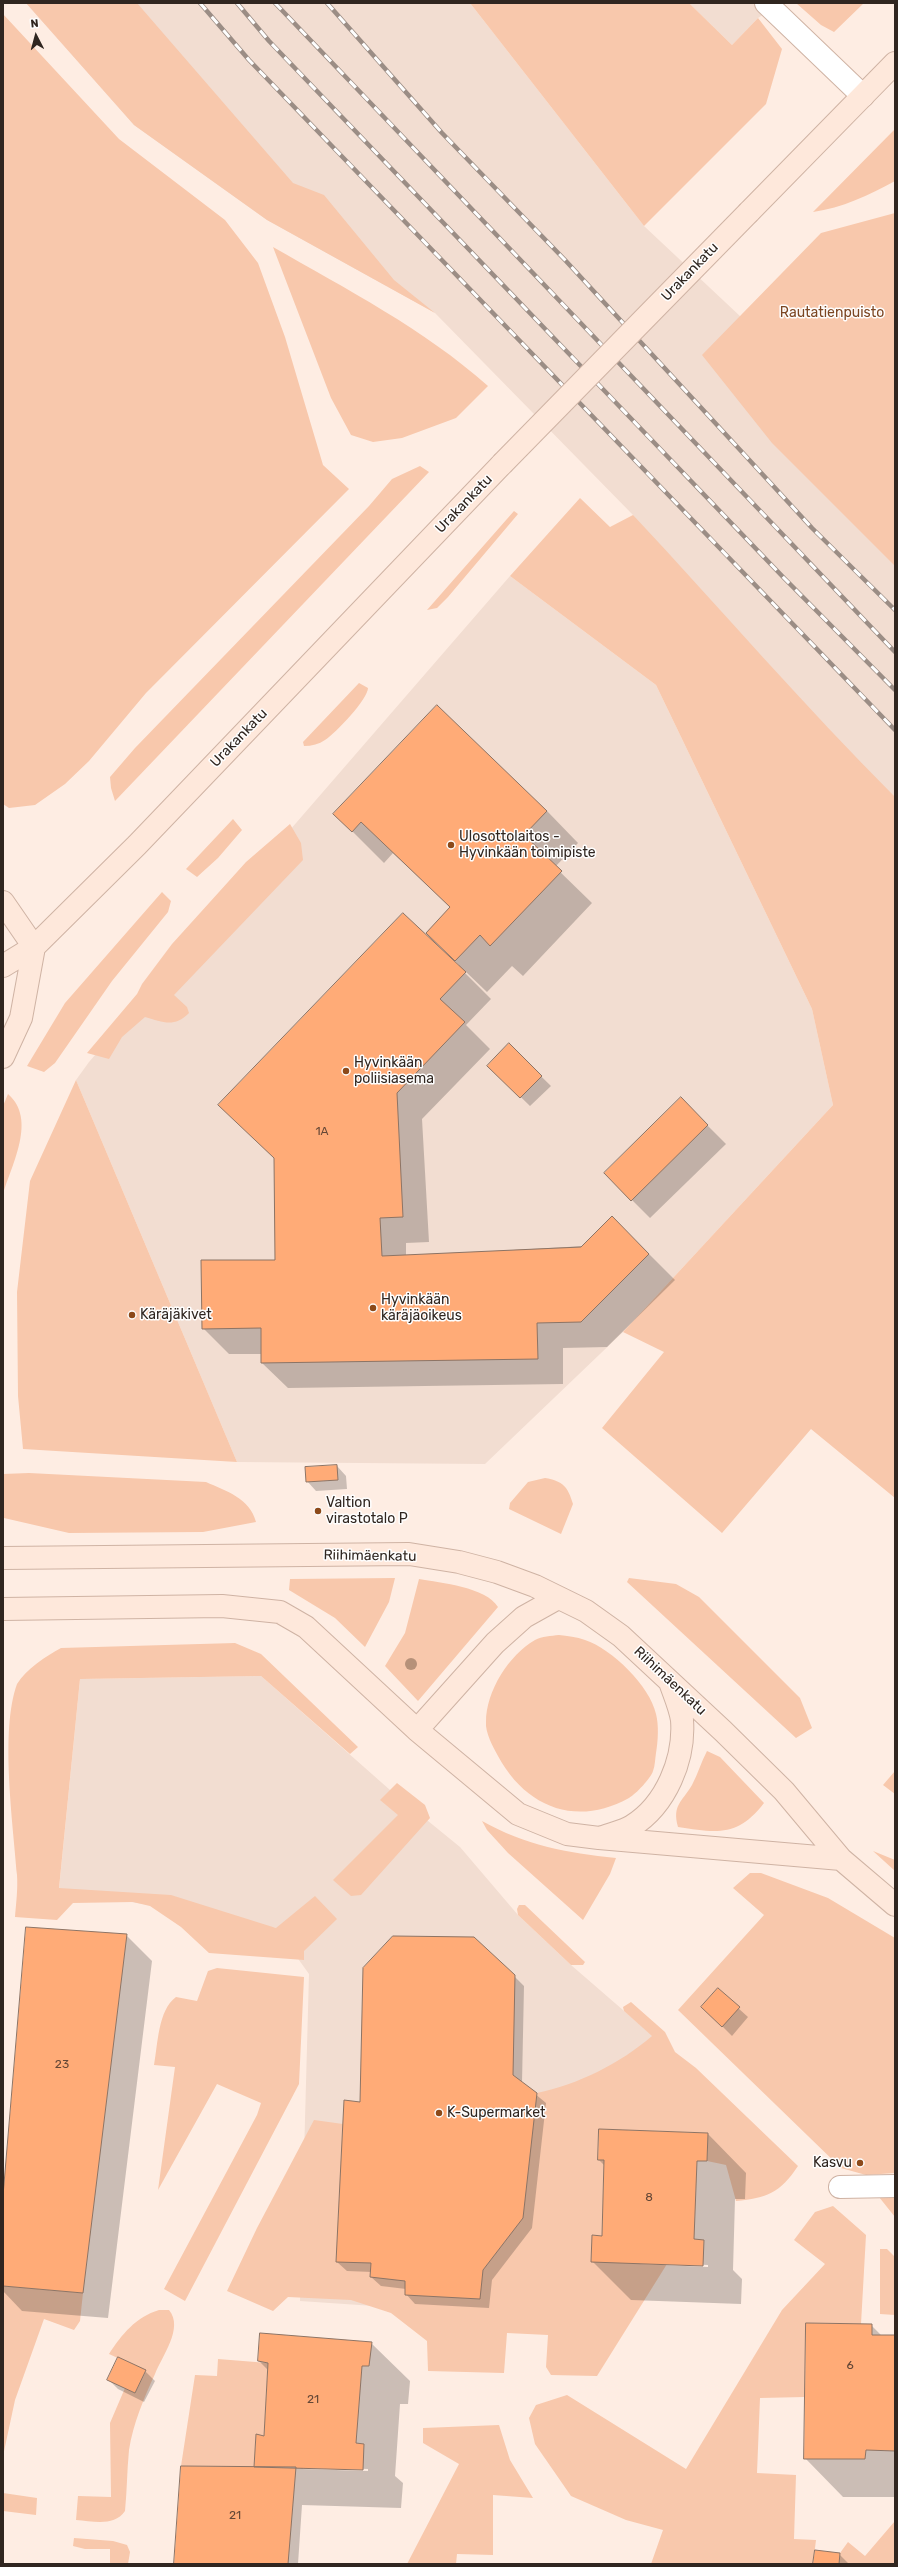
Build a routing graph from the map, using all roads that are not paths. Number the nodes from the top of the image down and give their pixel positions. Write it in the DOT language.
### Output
graph roads {
  1 [pos="766,3"];
  2 [pos="895,63"];
  3 [pos="863,96"];
  4 [pos="3,902"];
  5 [pos="34,947"];
  6 [pos="3,966"];
  7 [pos="3,1057"];
  8 [pos="3,1558"];
  9 [pos="558,1598"];
  10 [pos="3,1609"];
  11 [pos="670,1681"];
  12 [pos="417,1730"];
  13 [pos="599,1838"];
  14 [pos="841,1859"];
  15 [pos="895,1905"];
  16 [pos="895,2186"];
  17 [pos="840,2187"];
  1 -- 3 [label="lane"];
  2 -- 3 [label="street, Urakankatu"];
  3 -- 5 [label="street, Urakankatu, bridge"];
  4 -- 5 [label="street"];
  5 -- 6 [label="street, Urakankatu"];
  5 -- 7 [label="street"];
  8 -- 9 [label="street, Riihimäenkatu"];
  9 -- 11 [label="street, Riihimäenkatu"];
  9 -- 12 [label="street"];
  10 -- 12 [label="street"];
  11 -- 13 [label="street"];
  11 -- 14 [label="street, Riihimäenkatu"];
  12 -- 13 [label="street"];
  13 -- 14 [label="street"];
  14 -- 15 [label="street, Riihimäenkatu"];
  16 -- 17 [label="lane"];
}
